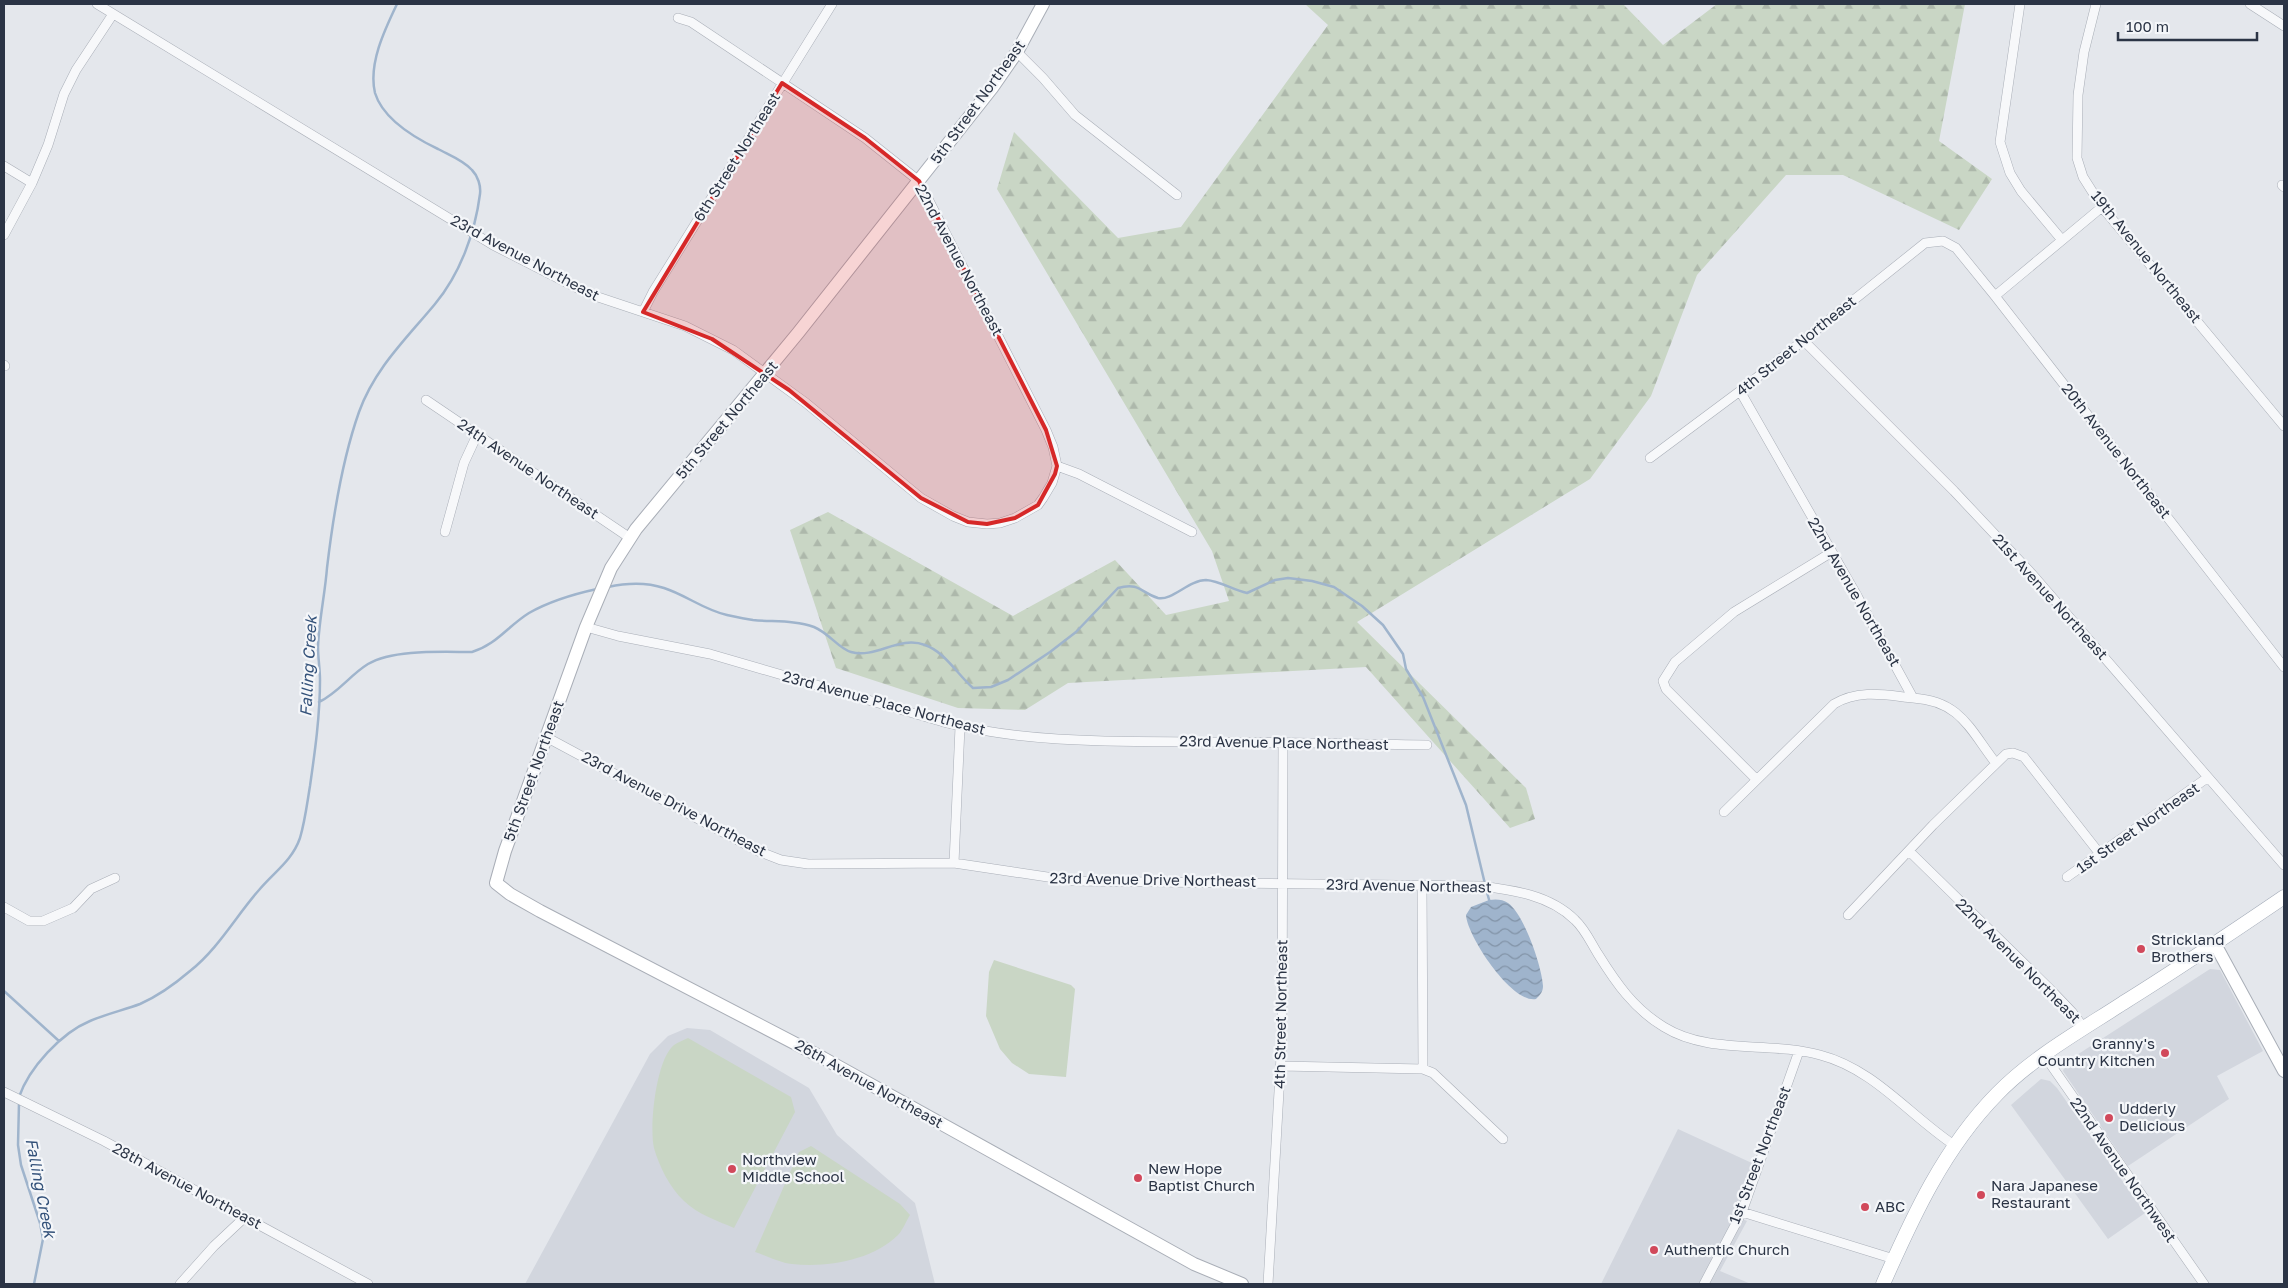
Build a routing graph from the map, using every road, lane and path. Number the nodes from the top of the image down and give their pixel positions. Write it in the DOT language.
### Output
graph roads {
  1 [pos="97,4"];
  2 [pos="832,4"];
  3 [pos="1043,4"];
  4 [pos="2020,4"];
  5 [pos="2096,4"];
  6 [pos="2250,4"];
  7 [pos="113,14"];
  8 [pos="678,18"];
  9 [pos="2284,26"];
  10 [pos="1017,52"];
  11 [pos="782,83"];
  12 [pos="4,166"];
  13 [pos="919,181"];
  14 [pos="32,183"];
  15 [pos="1177,195"];
  16 [pos="2102,207"];
  17 [pos="4,235"];
  18 [pos="2062,240"];
  19 [pos="1943,241"];
  20 [pos="1995,296"];
  21 [pos="643,312"];
  22 [pos="1803,340"];
  23 [pos="765,373"];
  24 [pos="1740,391"];
  25 [pos="426,400"];
  26 [pos="2284,426"];
  27 [pos="477,436"];
  28 [pos="1650,458"];
  29 [pos="1057,466"];
  30 [pos="445,532"];
  31 [pos="1192,532"];
  32 [pos="630,538"];
  33 [pos="1832,552"];
  34 [pos="586,627"];
  35 [pos="2284,667"];
  36 [pos="1913,698"];
  37 [pos="960,727"];
  38 [pos="546,737"];
  39 [pos="1283,743"];
  40 [pos="1427,745"];
  41 [pos="1996,762"];
  42 [pos="1756,778"];
  43 [pos="2208,778"];
  44 [pos="1724,812"];
  45 [pos="1909,851"];
  46 [pos="2100,854"];
  47 [pos="954,863"];
  48 [pos="2284,865"];
  49 [pos="2068,877"];
  50 [pos="115,878"];
  51 [pos="496,883"];
  52 [pos="1282,883"];
  53 [pos="1422,885"];
  54 [pos="2284,896"];
  55 [pos="4,907"];
  56 [pos="1848,915"];
  57 [pos="2215,944"];
  58 [pos="2084,1028"];
  59 [pos="1799,1051"];
  60 [pos="2044,1055"];
  61 [pos="1281,1066"];
  62 [pos="1423,1069"];
  63 [pos="2284,1071"];
  64 [pos="4,1092"];
  65 [pos="1503,1139"];
  66 [pos="1954,1145"];
  67 [pos="1742,1212"];
  68 [pos="245,1216"];
  69 [pos="1894,1259"];
  70 [pos="180,1284"];
  71 [pos="368,1284"];
  72 [pos="1242,1284"];
  73 [pos="1268,1284"];
  74 [pos="1704,1284"];
  75 [pos="1883,1284"];
  76 [pos="2204,1284"];
  1 -- 7 [label="street, 23rd Avenue Northeast"];
  2 -- 11 [label="street, 6th Street Northeast"];
  3 -- 10 [label="street, 5th Street Northeast"];
  4 -- 18 [label="street"];
  5 -- 16 [label="street, 19th Avenue Northeast"];
  6 -- 9 [label="street"];
  7 -- 14 [label="street"];
  7 -- 21 [label="street, 23rd Avenue Northeast"];
  8 -- 11 [label="street, 22nd Avenue Northeast"];
  10 -- 13 [label="street, 5th Street Northeast"];
  10 -- 15 [label="street"];
  11 -- 13 [label="street, 22nd Avenue Northeast"];
  11 -- 21 [label="street, 6th Street Northeast"];
  12 -- 14 [label="street"];
  13 -- 23 [label="street, 5th Street Northeast"];
  13 -- 29 [label="street, 22nd Avenue Northeast"];
  14 -- 17 [label="street"];
  16 -- 18 [label="street"];
  16 -- 26 [label="street, 19th Avenue Northeast"];
  18 -- 20 [label="street"];
  19 -- 20 [label="street, 20th Avenue Northeast"];
  19 -- 22 [label="street, 4th Street Northeast"];
  20 -- 35 [label="street, 20th Avenue Northeast"];
  21 -- 23 [label="street, 23rd Avenue Northeast"];
  22 -- 24 [label="street, 4th Street Northeast"];
  22 -- 43 [label="street, 21st Avenue Northeast"];
  23 -- 29 [label="street, 23rd Avenue Northeast"];
  23 -- 32 [label="street, 5th Street Northeast"];
  24 -- 28 [label="street, 4th Street Northeast"];
  24 -- 33 [label="street, 22nd Avenue Northeast"];
  25 -- 27 [label="street, 24th Avenue Northeast"];
  27 -- 30 [label="street"];
  27 -- 32 [label="street, 24th Avenue Northeast"];
  29 -- 31 [label="street"];
  32 -- 34 [label="street, 5th Street Northeast"];
  33 -- 36 [label="street, 22nd Avenue Northeast"];
  33 -- 42 [label="street"];
  34 -- 37 [label="street, 23rd Avenue Place Northeast"];
  34 -- 38 [label="street, 5th Street Northeast"];
  36 -- 41 [label="street"];
  36 -- 42 [label="street"];
  37 -- 39 [label="street, 23rd Avenue Place Northeast"];
  37 -- 47 [label="street"];
  38 -- 47 [label="street, 23rd Avenue Drive Northeast"];
  38 -- 51 [label="street, 5th Street Northeast"];
  39 -- 40 [label="street, 23rd Avenue Place Northeast"];
  39 -- 52 [label="street, 4th Street Northeast"];
  41 -- 45 [label="street"];
  41 -- 46 [label="street"];
  42 -- 44 [label="street"];
  43 -- 46 [label="street, 1st Street Northeast"];
  43 -- 48 [label="street, 21st Avenue Northeast"];
  45 -- 56 [label="street"];
  45 -- 58 [label="street, 22nd Avenue Northeast"];
  46 -- 49 [label="street, 1st Street Northeast"];
  47 -- 52 [label="street, 23rd Avenue Drive Northeast"];
  50 -- 55 [label="street"];
  51 -- 72 [label="street, 26th Avenue Northeast"];
  52 -- 53 [label="street, 23rd Avenue Northeast"];
  52 -- 61 [label="street, 4th Street Northeast"];
  53 -- 59 [label="street, 23rd Avenue Northeast"];
  53 -- 62 [label="street"];
  54 -- 57 [label="main road"];
  57 -- 58 [label="main road"];
  57 -- 63 [label="street"];
  58 -- 60 [label="main road"];
  59 -- 66 [label="street, 23rd Avenue Northeast"];
  59 -- 67 [label="street, 1st Street Northeast"];
  60 -- 66 [label="main road"];
  60 -- 76 [label="street, 22nd Avenue Northwest"];
  61 -- 62 [label="street"];
  61 -- 73 [label="street, 4th Street Northeast"];
  62 -- 65 [label="street"];
  64 -- 68 [label="street, 28th Avenue Northeast"];
  66 -- 69 [label="main road"];
  67 -- 69 [label="street"];
  67 -- 74 [label="street, 1st Street Northeast"];
  68 -- 70 [label="street"];
  68 -- 71 [label="street, 28th Avenue Northeast"];
  69 -- 75 [label="main road"];
}
